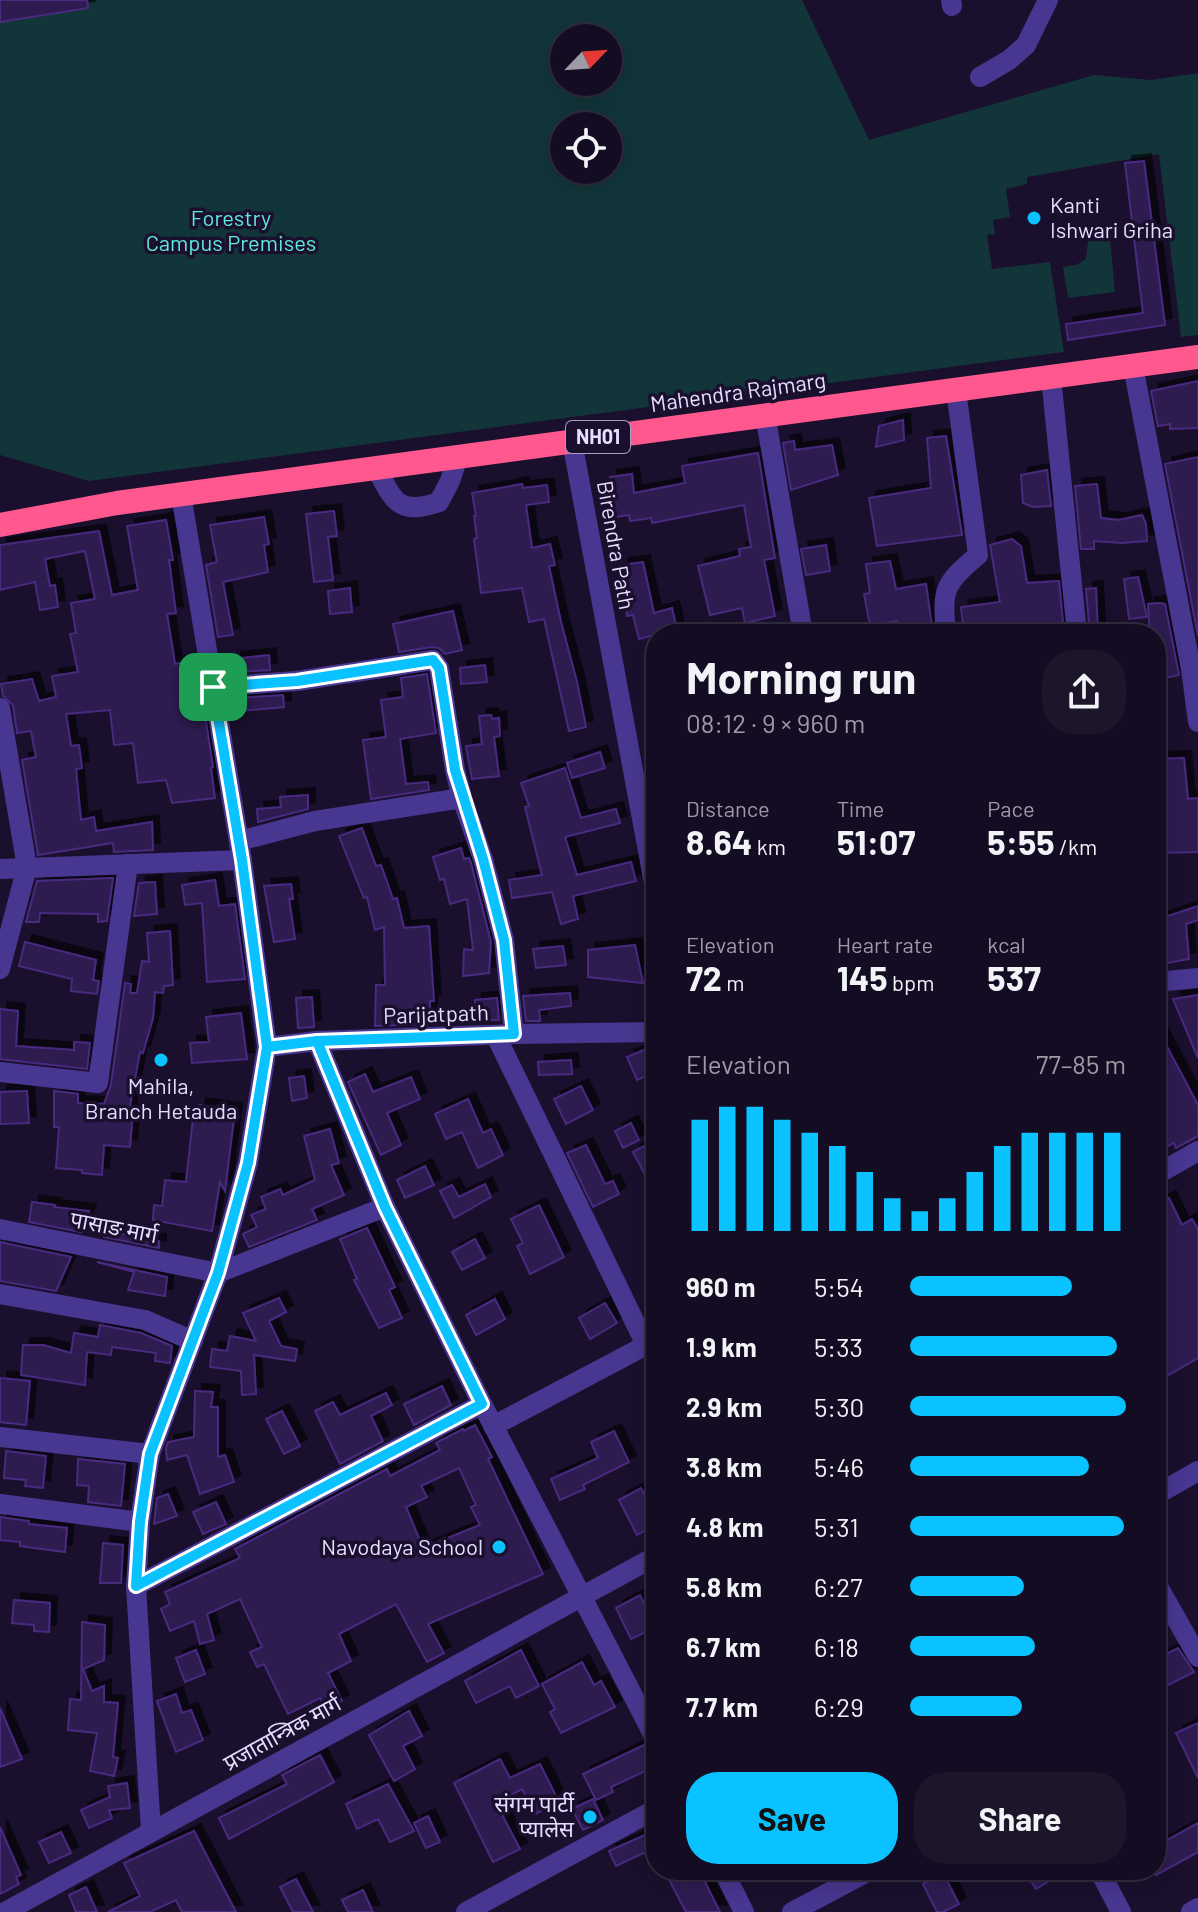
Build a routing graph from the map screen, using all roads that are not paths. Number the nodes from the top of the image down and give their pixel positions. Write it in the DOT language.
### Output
graph roads {
  1 [pos="1048,0"];
  2 [pos="980,77"];
  3 [pos="1198,357"];
  4 [pos="1133,366"];
  5 [pos="1051,377"];
  6 [pos="956,390"];
  7 [pos="765,414"];
  8 [pos="572,441"];
  9 [pos="458,457"];
  10 [pos="376,468"];
  11 [pos="181,494"];
  12 [pos="0,525"];
  13 [pos="801,624"];
  14 [pos="945,624"];
  15 [pos="1076,624"];
  16 [pos="213,687"];
  17 [pos="0,708"];
  18 [pos="1198,722"];
  19 [pos="462,798"];
  20 [pos="646,840"];
  21 [pos="241,850"];
  22 [pos="128,864"];
  23 [pos="27,867"];
  24 [pos="0,869"];
  25 [pos="0,969"];
  26 [pos="1198,978"];
  27 [pos="1166,981"];
  28 [pos="646,1032"];
  29 [pos="505,1035"];
  30 [pos="317,1041"];
  31 [pos="267,1047"];
  32 [pos="0,1072"];
  33 [pos="1198,1151"];
  34 [pos="1166,1169"];
  35 [pos="385,1207"];
  36 [pos="0,1229"];
  37 [pos="218,1273"];
  38 [pos="0,1294"];
  39 [pos="646,1332"];
  40 [pos="193,1341"];
  41 [pos="646,1346"];
  42 [pos="482,1404"];
  43 [pos="493,1426"];
  44 [pos="0,1437"];
  45 [pos="150,1454"];
  46 [pos="1198,1471"];
  47 [pos="1166,1489"];
  48 [pos="0,1504"];
  49 [pos="140,1522"];
  50 [pos="646,1562"];
  51 [pos="136,1586"];
  52 [pos="582,1597"];
  53 [pos="1166,1601"];
  54 [pos="1198,1657"];
  55 [pos="646,1721"];
  56 [pos="646,1814"];
  57 [pos="151,1832"];
  58 [pos="728,1880"];
  59 [pos="852,1880"];
  60 [pos="1104,1880"];
  61 [pos="1198,1908"];
  62 [pos="469,1911"];
  63 [pos="5,1912"];
  64 [pos="744,1912"];
  65 [pos="792,1912"];
  66 [pos="1121,1912"];
  67 [pos="1191,1912"];
  1 -- 2 [label="street"];
  3 -- 4 [label="highway, Mahendra Rajmarg / NH01"];
  4 -- 5 [label="highway, Mahendra Rajmarg / NH01"];
  4 -- 18 [label="street"];
  5 -- 6 [label="highway, Mahendra Rajmarg / NH01"];
  5 -- 15 [label="street"];
  6 -- 7 [label="highway, Mahendra Rajmarg / NH01"];
  6 -- 14 [label="street"];
  7 -- 8 [label="highway, Mahendra Rajmarg / NH01"];
  7 -- 13 [label="street"];
  8 -- 9 [label="highway, Mahendra Rajmarg / NH01"];
  8 -- 20 [label="street, Birendra Path"];
  9 -- 10 [label="highway, Mahendra Rajmarg / NH01"];
  9 -- 10 [label="street"];
  10 -- 11 [label="highway, Mahendra Rajmarg / NH01"];
  11 -- 12 [label="highway, Mahendra Rajmarg / NH01"];
  11 -- 16 [label="street"];
  16 -- 19 [label="street"];
  16 -- 21 [label="street"];
  17 -- 23 [label="street"];
  19 -- 21 [label="street"];
  19 -- 29 [label="street"];
  21 -- 22 [label="street"];
  21 -- 31 [label="street"];
  22 -- 23 [label="street"];
  22 -- 32 [label="street"];
  23 -- 24 [label="street"];
  23 -- 25 [label="street"];
  26 -- 27 [label="street"];
  28 -- 29 [label="street, Parijatpath"];
  29 -- 30 [label="street, Parijatpath"];
  29 -- 39 [label="street"];
  30 -- 31 [label="street, Parijatpath"];
  30 -- 35 [label="street"];
  31 -- 37 [label="street"];
  33 -- 34 [label="street"];
  35 -- 37 [label="street"];
  35 -- 42 [label="street"];
  36 -- 37 [label="street, पासाङ मार्ग"];
  37 -- 40 [label="street"];
  38 -- 40 [label="street"];
  40 -- 45 [label="street"];
  41 -- 43 [label="street"];
  42 -- 43 [label="street"];
  42 -- 51 [label="street"];
  43 -- 52 [label="street"];
  44 -- 45 [label="street"];
  45 -- 49 [label="street"];
  46 -- 47 [label="street"];
  48 -- 49 [label="street"];
  49 -- 51 [label="street"];
  50 -- 52 [label="street, प्रजातान्त्रिक मार्ग"];
  51 -- 57 [label="street"];
  52 -- 55 [label="street"];
  52 -- 57 [label="street, प्रजातान्त्रिक मार्ग"];
  53 -- 54 [label="street"];
  56 -- 62 [label="street"];
  57 -- 63 [label="street, प्रजातान्त्रिक मार्ग"];
  58 -- 64 [label="street"];
  59 -- 65 [label="street"];
  60 -- 66 [label="street"];
  61 -- 67 [label="street"];
}
